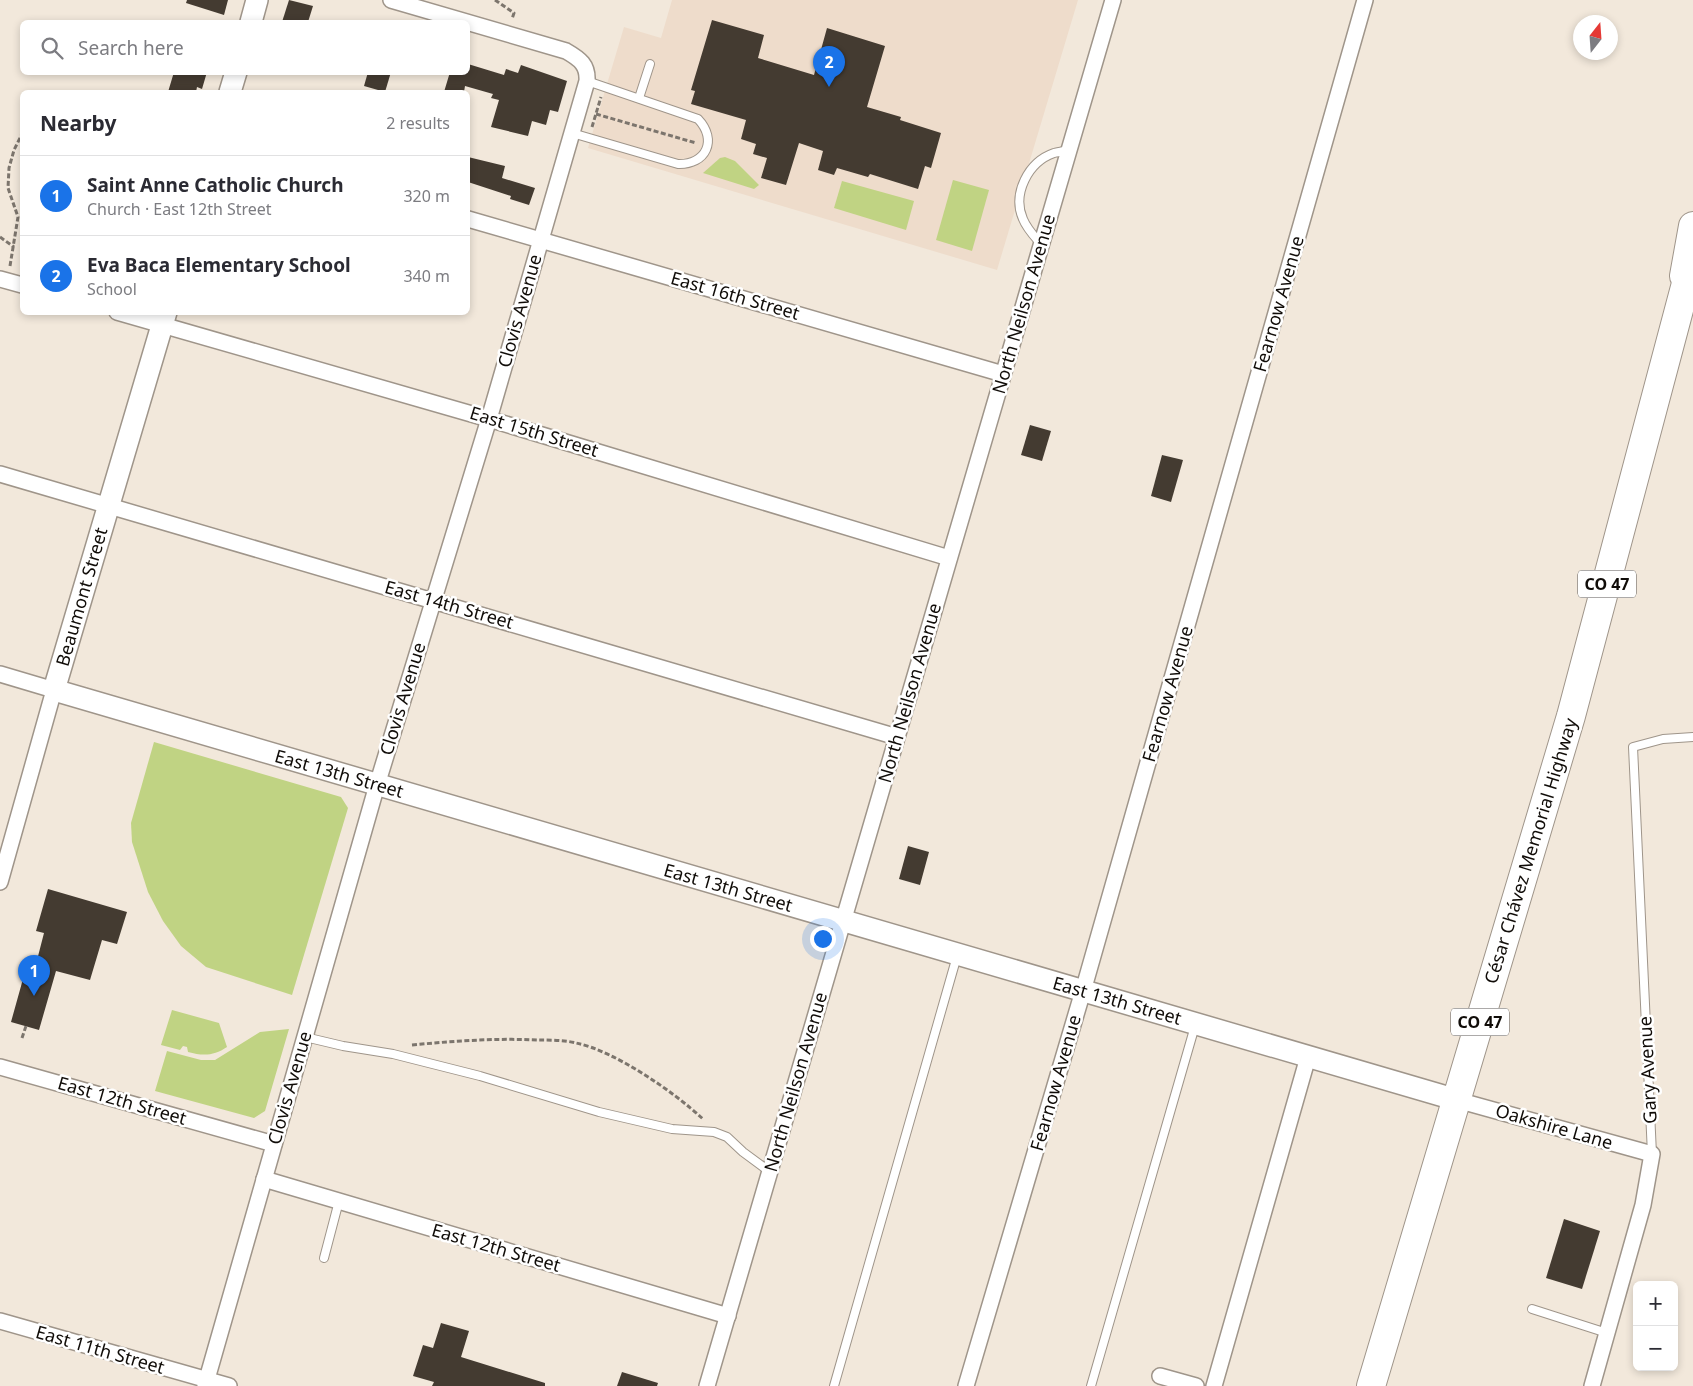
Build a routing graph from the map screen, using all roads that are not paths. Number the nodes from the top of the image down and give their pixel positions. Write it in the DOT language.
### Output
graph roads {
  1 [pos="257,0"];
  2 [pos="391,0"];
  3 [pos="1113,0"];
  4 [pos="1365,0"];
  5 [pos="251,20"];
  6 [pos="460,20"];
  7 [pos="470,23"];
  8 [pos="650,64"];
  9 [pos="235,75"];
  10 [pos="587,76"];
  11 [pos="231,90"];
  12 [pos="639,98"];
  13 [pos="572,133"];
  14 [pos="1069,150"];
  15 [pos="470,220"];
  16 [pos="1693,226"];
  17 [pos="540,240"];
  18 [pos="1041,245"];
  19 [pos="1693,257"];
  20 [pos="3,280"];
  21 [pos="20,284"];
  22 [pos="1678,312"];
  23 [pos="137,315"];
  24 [pos="164,319"];
  25 [pos="1003,374"];
  26 [pos="489,419"];
  27 [pos="0,474"];
  28 [pos="108,507"];
  29 [pos="949,558"];
  30 [pos="433,601"];
  31 [pos="0,674"];
  32 [pos="54,690"];
  33 [pos="897,737"];
  34 [pos="1693,737"];
  35 [pos="377,785"];
  36 [pos="0,882"];
  37 [pos="843,921"];
  38 [pos="958,954"];
  39 [pos="1083,991"];
  40 [pos="1196,1024"];
  41 [pos="305,1037"];
  42 [pos="1308,1057"];
  43 [pos="0,1067"];
  44 [pos="1457,1100"];
  45 [pos="274,1144"];
  46 [pos="1652,1154"];
  47 [pos="770,1172"];
  48 [pos="264,1179"];
  49 [pos="339,1202"];
  50 [pos="324,1258"];
  51 [pos="1532,1309"];
  52 [pos="728,1316"];
  53 [pos="0,1321"];
  54 [pos="1607,1333"];
  55 [pos="1160,1376"];
  56 [pos="206,1383"];
  57 [pos="229,1386"];
  58 [pos="707,1386"];
  59 [pos="834,1386"];
  60 [pos="966,1386"];
  61 [pos="1091,1386"];
  62 [pos="1196,1386"];
  63 [pos="1214,1386"];
  64 [pos="1371,1386"];
  65 [pos="1592,1386"];
  1 -- 5 [label="street"];
  2 -- 6 [label="street"];
  3 -- 14 [label="street, North Neilson Avenue"];
  4 -- 39 [label="street, Fearnow Avenue"];
  7 -- 10 [label="street"];
  8 -- 12 [label="lane"];
  9 -- 11 [label="street"];
  10 -- 12 [label="lane"];
  10 -- 13 [label="street, Clovis Avenue"];
  12 -- 13 [label="lane"];
  13 -- 17 [label="street, Clovis Avenue"];
  14 -- 18 [label="street, North Neilson Avenue"];
  14 -- 18 [label="lane"];
  15 -- 17 [label="street, East 16th Street"];
  16 -- 22 [label="highway, César Chávez Memorial Highway / CO 47"];
  17 -- 25 [label="street, East 16th Street"];
  17 -- 26 [label="street, Clovis Avenue"];
  18 -- 25 [label="street, North Neilson Avenue"];
  19 -- 22 [label="highway, César Chávez Memorial Highway / CO 47"];
  20 -- 21 [label="street"];
  22 -- 44 [label="highway, César Chávez Memorial Highway / CO 47"];
  23 -- 24 [label="street, East 15th Street"];
  24 -- 26 [label="street, East 15th Street"];
  24 -- 28 [label="street, Beaumont Street"];
  25 -- 29 [label="street, North Neilson Avenue"];
  26 -- 29 [label="street, East 15th Street"];
  26 -- 30 [label="street, Clovis Avenue"];
  27 -- 28 [label="street, East 14th Street"];
  28 -- 30 [label="street, East 14th Street"];
  28 -- 32 [label="street, Beaumont Street"];
  29 -- 33 [label="street, North Neilson Avenue"];
  30 -- 33 [label="street, East 14th Street"];
  30 -- 35 [label="street, Clovis Avenue"];
  31 -- 32 [label="street, East 13th Street"];
  32 -- 35 [label="street, East 13th Street"];
  32 -- 36 [label="street, Beaumont Street"];
  33 -- 37 [label="street, North Neilson Avenue"];
  34 -- 46 [label="lane, Gary Avenue"];
  35 -- 37 [label="street, East 13th Street"];
  35 -- 41 [label="street, Clovis Avenue"];
  37 -- 38 [label="street, East 13th Street"];
  37 -- 47 [label="street, North Neilson Avenue"];
  38 -- 39 [label="street, East 13th Street"];
  38 -- 59 [label="lane"];
  39 -- 40 [label="street, East 13th Street"];
  39 -- 60 [label="street, Fearnow Avenue"];
  40 -- 42 [label="street, East 13th Street"];
  40 -- 61 [label="lane"];
  41 -- 45 [label="street, Clovis Avenue"];
  41 -- 47 [label="lane"];
  42 -- 44 [label="street, East 13th Street"];
  42 -- 63 [label="street"];
  43 -- 45 [label="street, East 12th Street"];
  44 -- 46 [label="street, Oakshire Lane"];
  44 -- 64 [label="highway, César Chávez Memorial Highway / CO 47"];
  45 -- 48 [label="street, Clovis Avenue"];
  46 -- 54 [label="street, Gary Avenue"];
  47 -- 52 [label="street, North Neilson Avenue"];
  48 -- 49 [label="street, East 12th Street"];
  48 -- 56 [label="street, Clovis Avenue"];
  49 -- 50 [label="lane"];
  49 -- 52 [label="street, East 12th Street"];
  51 -- 54 [label="lane"];
  52 -- 58 [label="street, North Neilson Avenue"];
  53 -- 56 [label="street, East 11th Street"];
  54 -- 65 [label="street, Gary Avenue"];
  55 -- 62 [label="street"];
  56 -- 57 [label="street, East 11th Street"];
}
